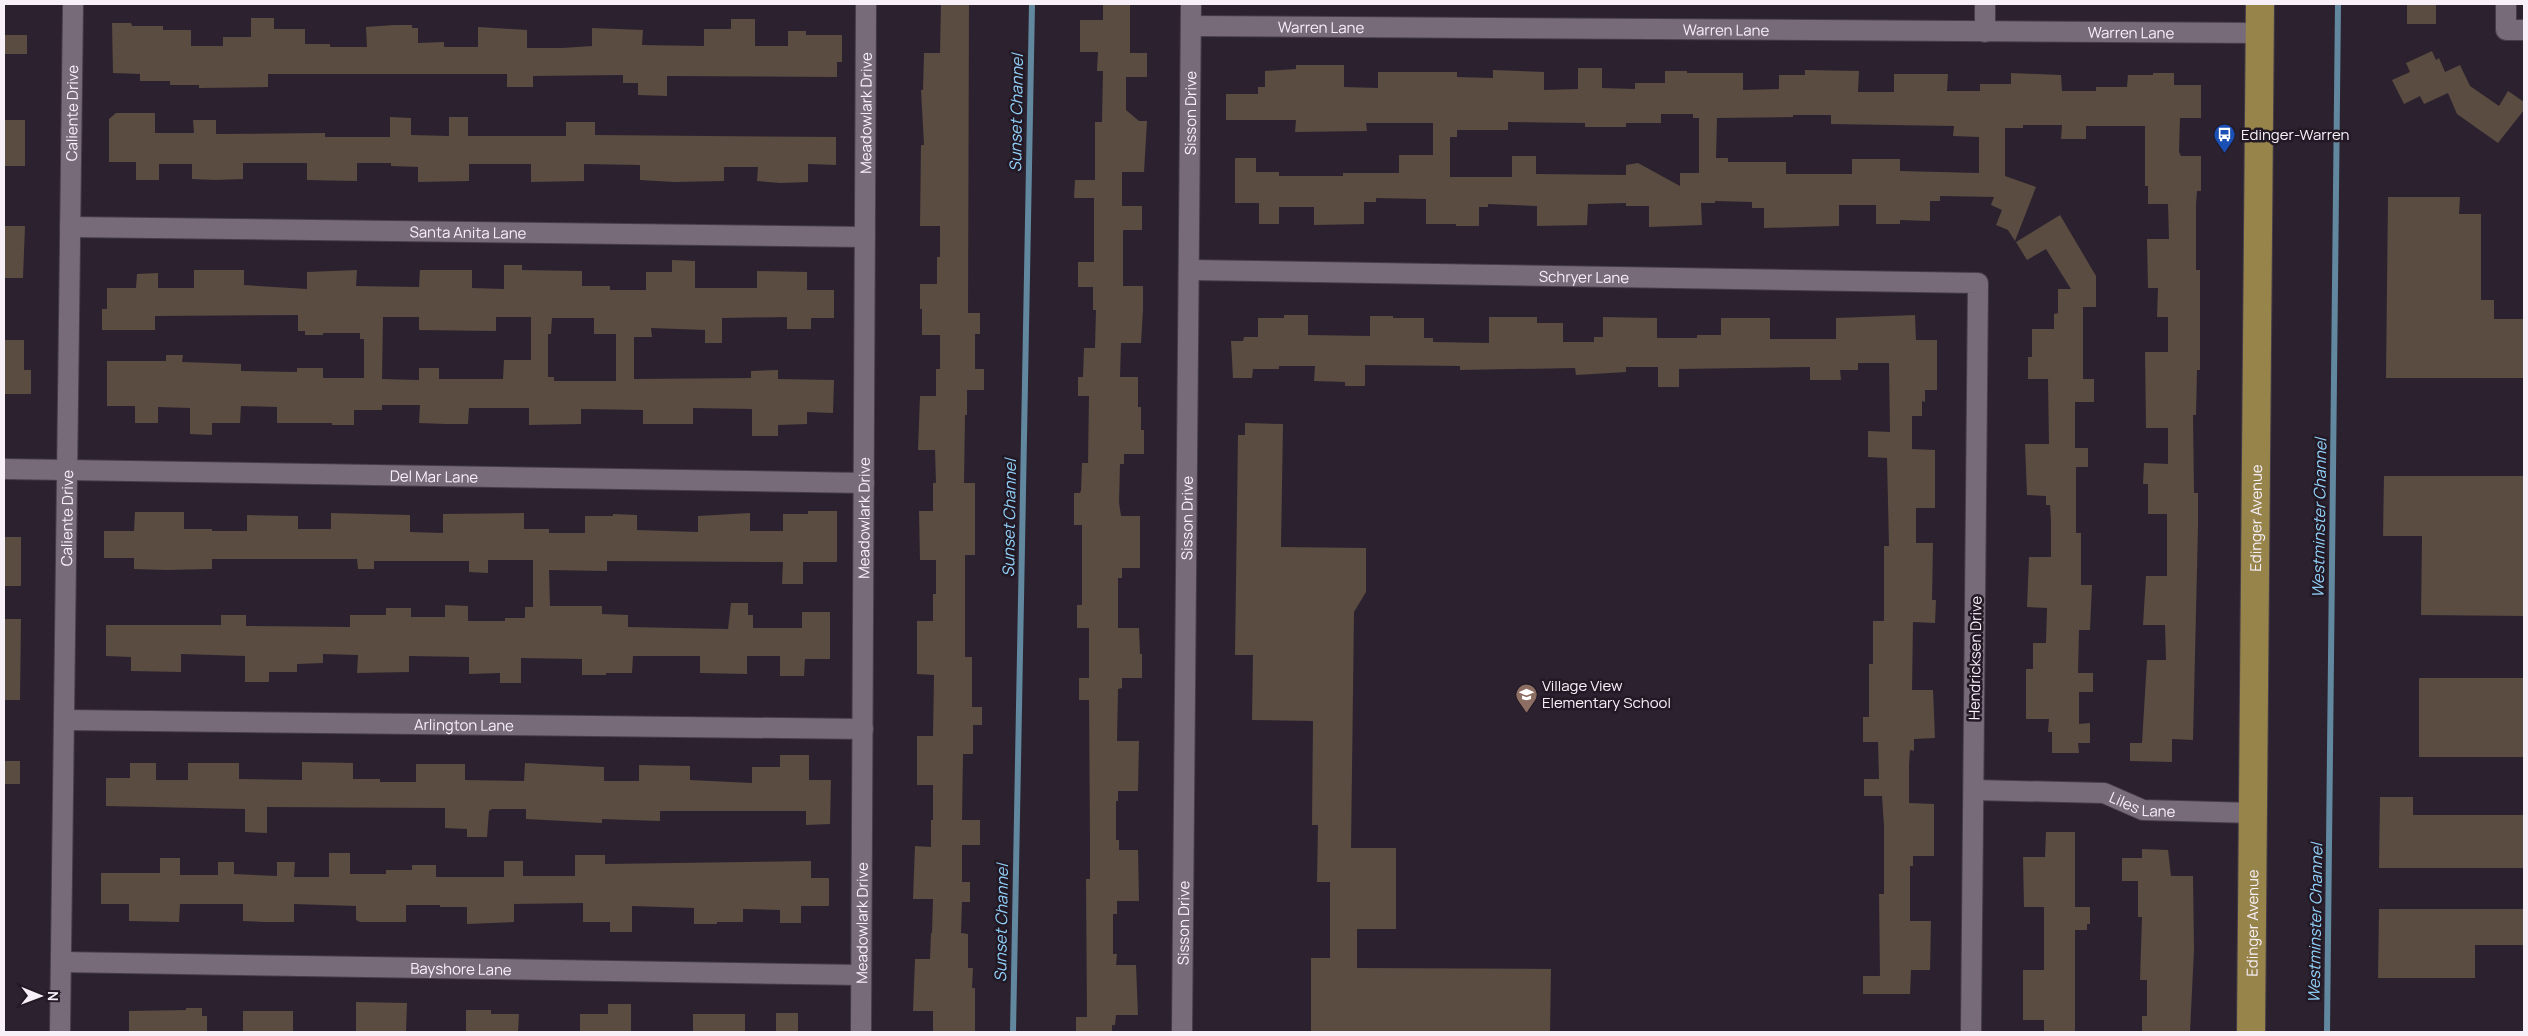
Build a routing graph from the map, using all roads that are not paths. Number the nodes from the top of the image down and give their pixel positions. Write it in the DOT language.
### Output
graph roads {
  1 [pos="73,4"];
  2 [pos="866,4"];
  3 [pos="1191,4"];
  4 [pos="1985,4"];
  5 [pos="2260,4"];
  6 [pos="2506,4"];
  7 [pos="1191,26"];
  8 [pos="2515,30"];
  9 [pos="1985,32"];
  10 [pos="2260,33"];
  11 [pos="70,227"];
  12 [pos="865,237"];
  13 [pos="1190,270"];
  14 [pos="1978,283"];
  15 [pos="4,469"];
  16 [pos="68,471"];
  17 [pos="864,484"];
  18 [pos="64,720"];
  19 [pos="863,729"];
  20 [pos="1974,790"];
  21 [pos="2253,813"];
  22 [pos="61,962"];
  23 [pos="862,975"];
  24 [pos="60,1032"];
  25 [pos="861,1032"];
  26 [pos="1182,1032"];
  27 [pos="1971,1032"];
  28 [pos="2251,1032"];
  1 -- 11 [label="street, Caliente Drive"];
  2 -- 12 [label="street, Meadowlark Drive"];
  3 -- 7 [label="street, Sisson Drive"];
  4 -- 9 [label="street"];
  5 -- 10 [label="main road, Edinger Avenue"];
  6 -- 8 [label="street"];
  7 -- 9 [label="street, Warren Lane"];
  7 -- 13 [label="street, Sisson Drive"];
  9 -- 10 [label="street, Warren Lane"];
  10 -- 21 [label="main road, Edinger Avenue"];
  11 -- 12 [label="street, Santa Anita Lane"];
  11 -- 16 [label="street, Caliente Drive"];
  12 -- 17 [label="street, Meadowlark Drive"];
  13 -- 14 [label="street, Schryer Lane"];
  13 -- 26 [label="street, Sisson Drive"];
  14 -- 20 [label="street, Hendricksen Drive"];
  15 -- 16 [label="street, Del Mar Lane"];
  16 -- 17 [label="street, Del Mar Lane"];
  16 -- 18 [label="street, Caliente Drive"];
  17 -- 19 [label="street, Meadowlark Drive"];
  18 -- 19 [label="street, Arlington Lane"];
  18 -- 22 [label="street, Caliente Drive"];
  19 -- 23 [label="street, Meadowlark Drive"];
  20 -- 21 [label="street, Liles Lane"];
  20 -- 27 [label="street, Hendricksen Drive"];
  21 -- 28 [label="main road, Edinger Avenue"];
  22 -- 23 [label="street, Bayshore Lane"];
  22 -- 24 [label="street, Caliente Drive"];
  23 -- 25 [label="street, Meadowlark Drive"];
}
